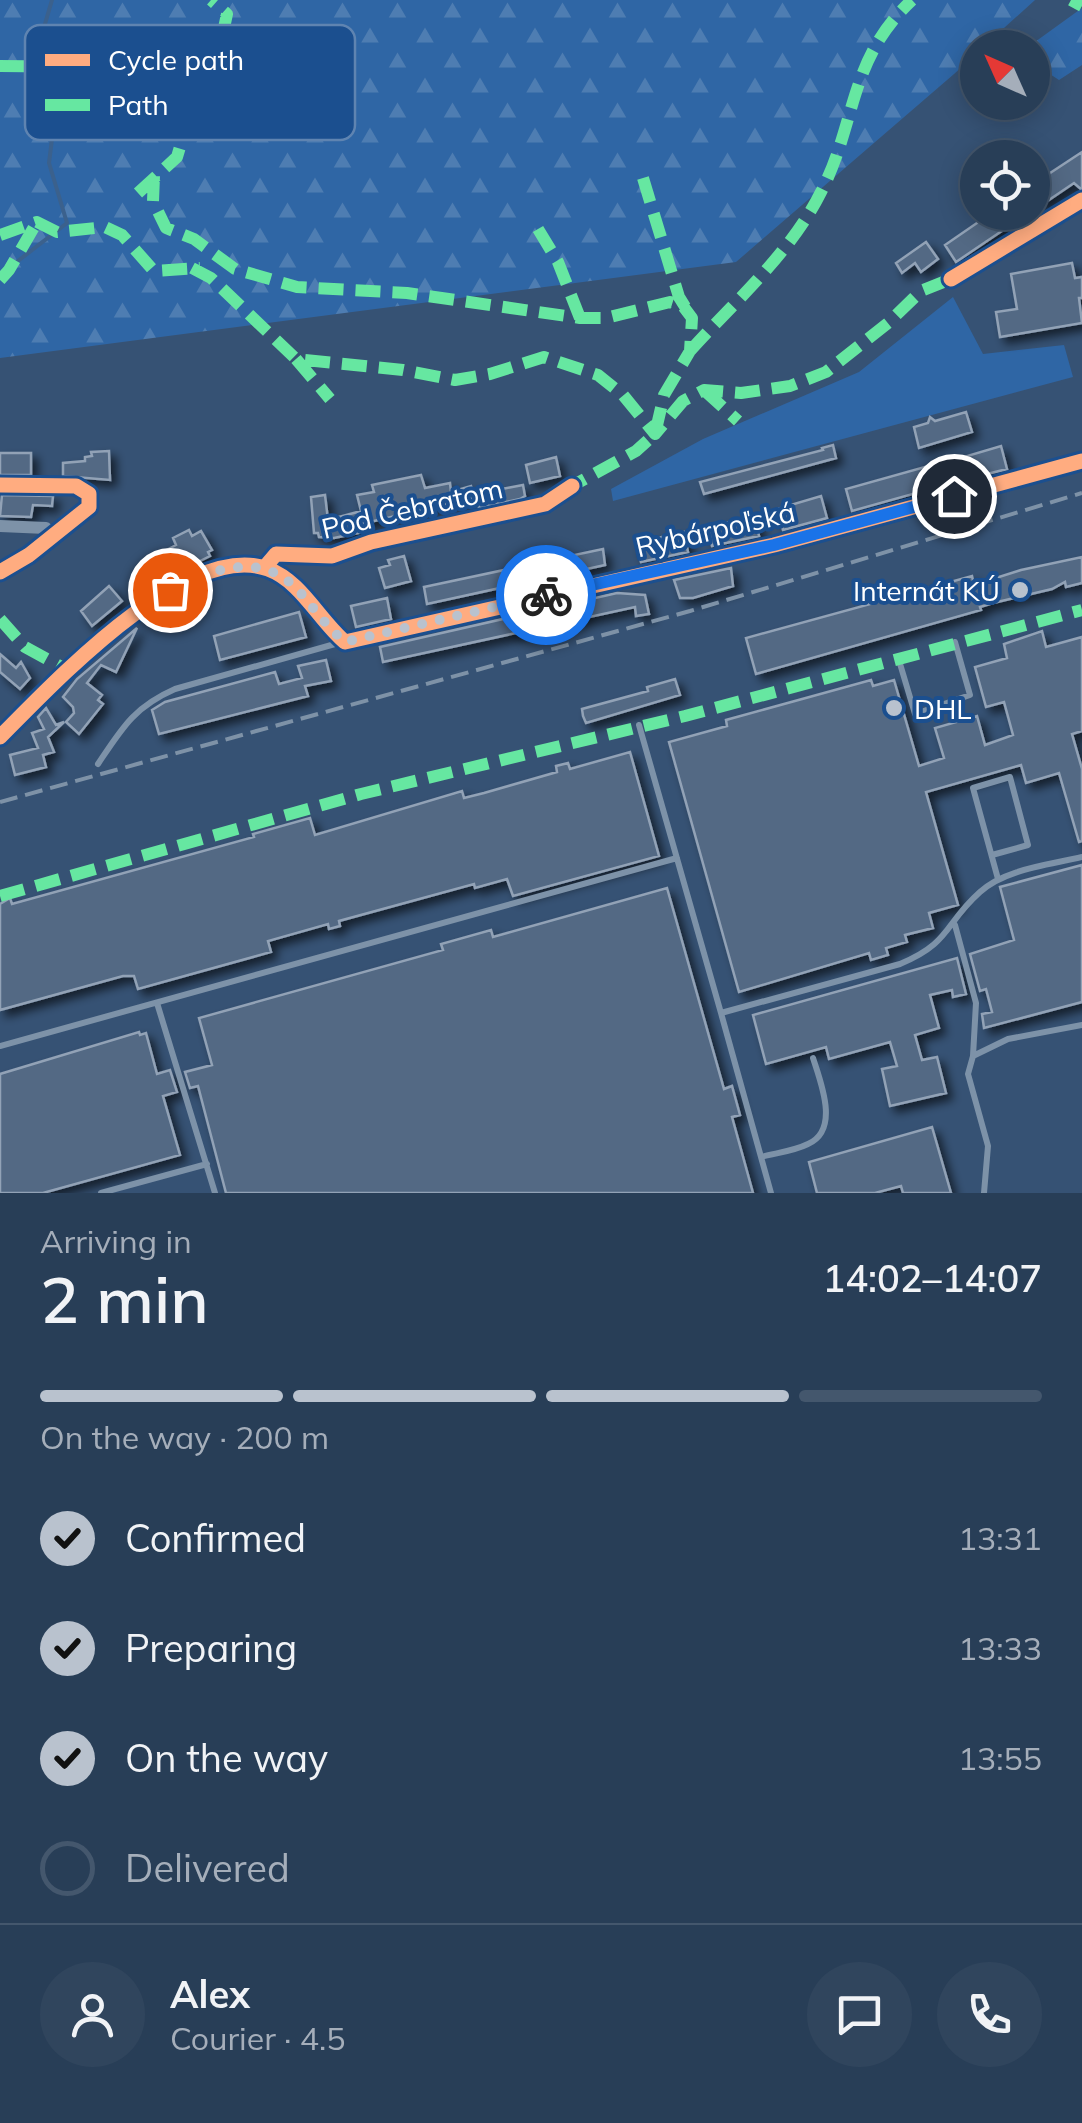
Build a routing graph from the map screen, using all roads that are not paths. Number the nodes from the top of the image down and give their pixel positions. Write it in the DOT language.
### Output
graph roads {
  1 [pos="1082,200"];
  2 [pos="952,278"];
  3 [pos="1082,460"];
  4 [pos="0,485"];
  5 [pos="572,486"];
  6 [pos="0,526"];
  7 [pos="52,534"];
  8 [pos="264,568"];
  9 [pos="0,572"];
  10 [pos="345,642"];
  11 [pos="954,642"];
  12 [pos="898,658"];
  13 [pos="640,725"];
  14 [pos="0,737"];
  15 [pos="98,764"];
  16 [pos="992,855"];
  17 [pos="1082,856"];
  18 [pos="677,858"];
  19 [pos="998,879"];
  20 [pos="954,924"];
  21 [pos="157,1003"];
  22 [pos="721,1013"];
  23 [pos="1082,1025"];
  24 [pos="0,1046"];
  25 [pos="973,1056"];
  26 [pos="814,1058"];
  27 [pos="761,1156"];
  28 [pos="206,1164"];
  29 [pos="101,1193"];
  30 [pos="216,1193"];
  31 [pos="771,1193"];
  32 [pos="984,1193"];
  1 -- 2 [label="street"];
  3 -- 10 [label="street, Rybárpoľská"];
  4 -- 7 [label="street"];
  5 -- 8 [label="street, Pod Čebratom"];
  6 -- 7 [label="street"];
  7 -- 9 [label="street"];
  8 -- 10 [label="street"];
  8 -- 14 [label="street"];
  10 -- 15 [label="lane, Rybárpoľská"];
  11 -- 12 [label="lane"];
  13 -- 18 [label="lane"];
  16 -- 16 [label="lane"];
  16 -- 19 [label="lane"];
  17 -- 19 [label="lane"];
  18 -- 21 [label="lane"];
  18 -- 22 [label="lane"];
  19 -- 20 [label="lane"];
  20 -- 22 [label="lane"];
  20 -- 25 [label="lane"];
  21 -- 24 [label="lane"];
  21 -- 28 [label="lane"];
  22 -- 27 [label="lane"];
  23 -- 25 [label="lane"];
  25 -- 32 [label="lane"];
  26 -- 27 [label="lane"];
  27 -- 31 [label="lane"];
  28 -- 29 [label="lane"];
  28 -- 30 [label="lane"];
}
